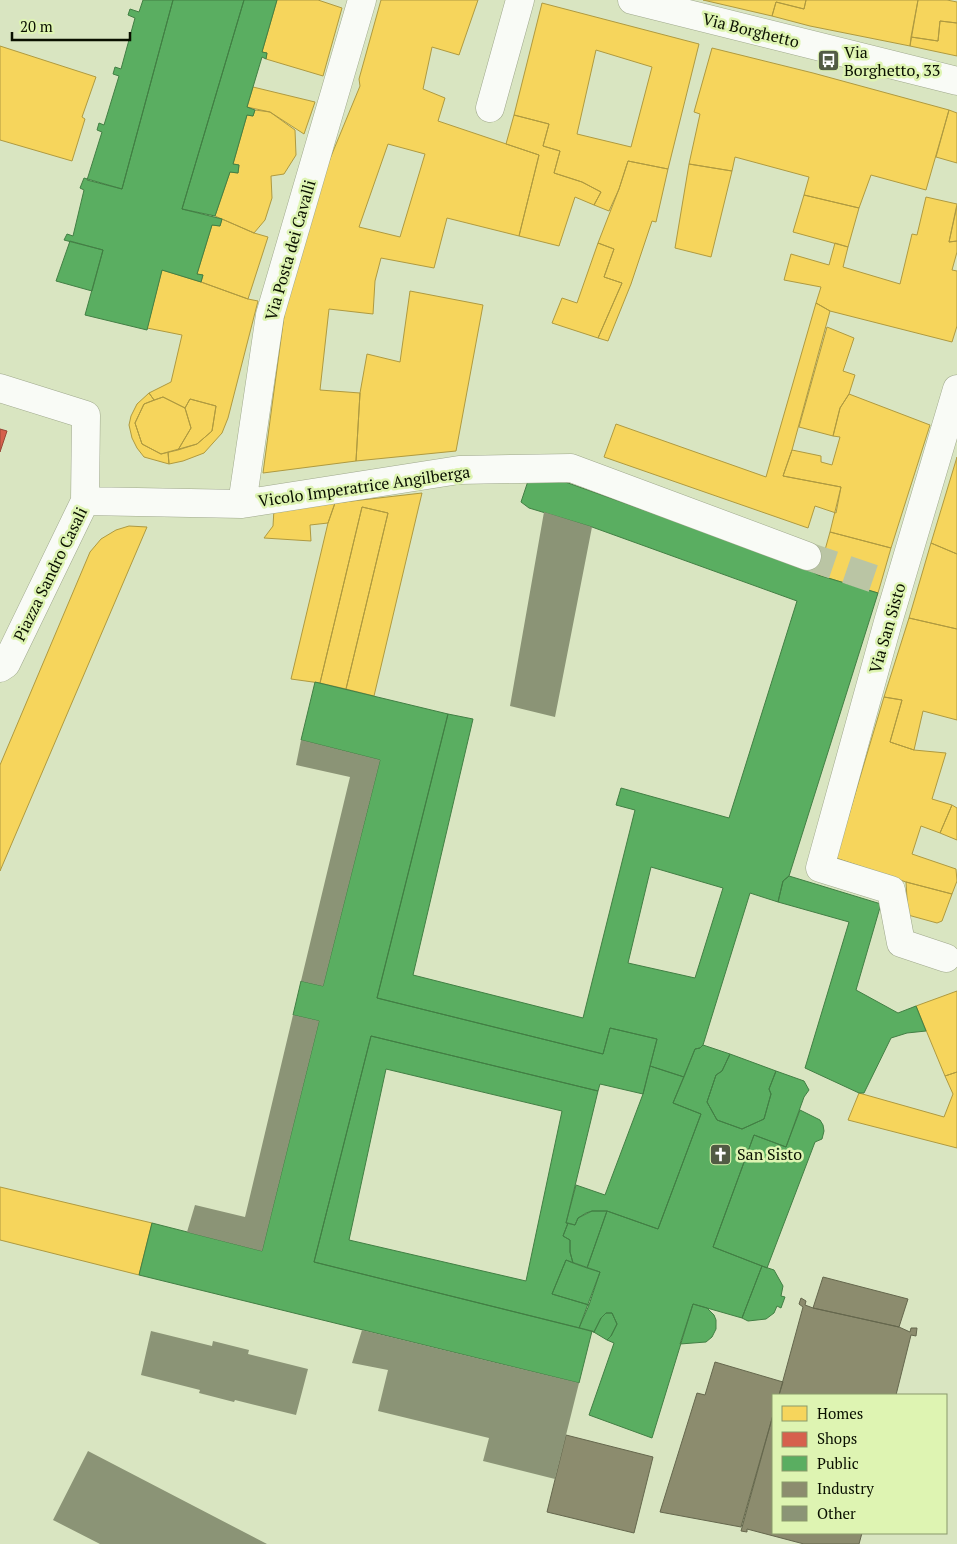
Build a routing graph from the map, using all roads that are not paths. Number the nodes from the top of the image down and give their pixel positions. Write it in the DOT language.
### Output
graph roads {
  1 [pos="362,0"];
  2 [pos="520,0"];
  3 [pos="632,0"];
  4 [pos="957,81"];
  5 [pos="490,108"];
  6 [pos="0,388"];
  7 [pos="957,389"];
  8 [pos="85,501"];
  9 [pos="242,504"];
  10 [pos="807,556"];
  11 [pos="0,668"];
  12 [pos="946,958"];
  1 -- 9 [label="street, Via Posta dei Cavalli"];
  2 -- 5 [label="street"];
  3 -- 4 [label="street, Via Borghetto"];
  6 -- 8 [label="street, Piazza Sandro Casali"];
  7 -- 12 [label="street, Via San Sisto"];
  8 -- 9 [label="street, Vicolo Imperatrice Angilberga"];
  8 -- 11 [label="street, Piazza Sandro Casali"];
  9 -- 10 [label="street, Vicolo Imperatrice Angilberga"];
}
